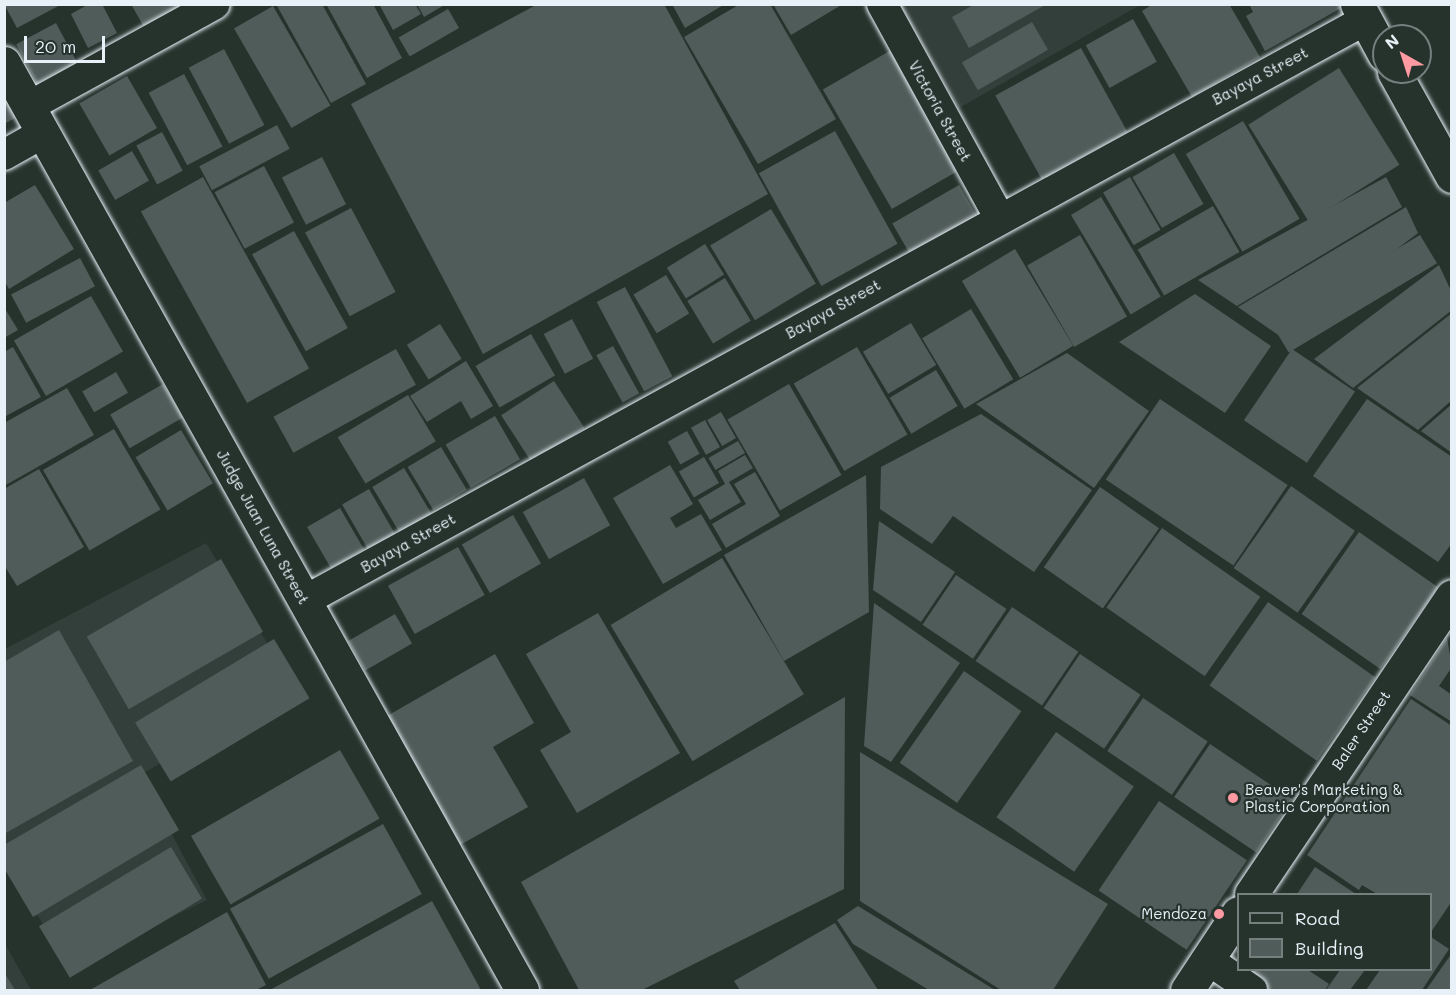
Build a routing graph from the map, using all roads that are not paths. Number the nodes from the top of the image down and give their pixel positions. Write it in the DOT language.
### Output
graph roads {
  1 [pos="215,4"];
  2 [pos="882,4"];
  3 [pos="1361,12"];
  4 [pos="1372,32"];
  5 [pos="4,63"];
  6 [pos="1401,84"];
  7 [pos="36,120"];
  8 [pos="4,155"];
  9 [pos="1452,176"];
  10 [pos="999,218"];
  11 [pos="1452,596"];
  12 [pos="304,601"];
  13 [pos="1252,893"];
  14 [pos="1237,916"];
  15 [pos="1207,959"];
  16 [pos="522,990"];
  17 [pos="1187,990"];
  18 [pos="1252,990"];
  1 -- 7 [label="street"];
  2 -- 10 [label="street, Victoria Street"];
  3 -- 4 [label="street"];
  3 -- 10 [label="street, Bayaya Street"];
  5 -- 7 [label="street, Judge Juan Luna Street"];
  6 -- 9 [label="street"];
  7 -- 8 [label="street"];
  7 -- 12 [label="street, Judge Juan Luna Street"];
  10 -- 12 [label="street, Bayaya Street"];
  11 -- 13 [label="street, Baler Street"];
  12 -- 16 [label="street, Judge Juan Luna Street"];
  14 -- 15 [label="street"];
  15 -- 17 [label="street"];
  15 -- 18 [label="street"];
}
